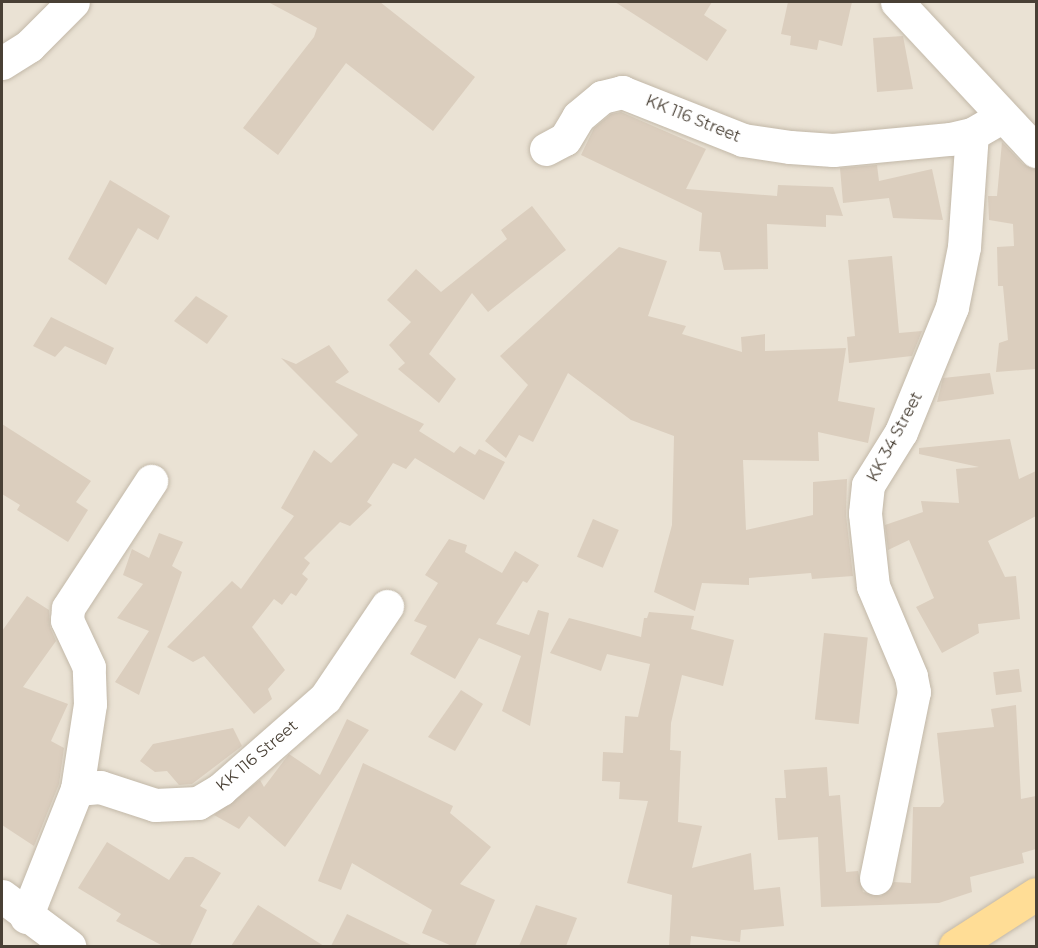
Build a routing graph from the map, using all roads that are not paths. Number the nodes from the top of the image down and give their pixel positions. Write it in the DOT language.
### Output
graph roads {
  1 [pos="73,2"];
  2 [pos="897,2"];
  3 [pos="2,63"];
  4 [pos="1002,117"];
  5 [pos="972,134"];
  6 [pos="546,148"];
  7 [pos="1036,151"];
  8 [pos="151,481"];
  9 [pos="387,606"];
  10 [pos="77,789"];
  11 [pos="876,878"];
  12 [pos="1036,894"];
  13 [pos="2,896"];
  14 [pos="26,917"];
  15 [pos="69,946"];
  16 [pos="955,946"];
  1 -- 3 [label="street"];
  2 -- 4 [label="street"];
  4 -- 5 [label="street, KK 116 Street"];
  4 -- 7 [label="street"];
  5 -- 6 [label="street, KK 116 Street"];
  5 -- 11 [label="street, KK 34 Street"];
  8 -- 10 [label="street"];
  9 -- 10 [label="street, KK 116 Street"];
  10 -- 14 [label="street"];
  12 -- 16 [label="main road"];
  13 -- 14 [label="street"];
  14 -- 15 [label="street"];
}
